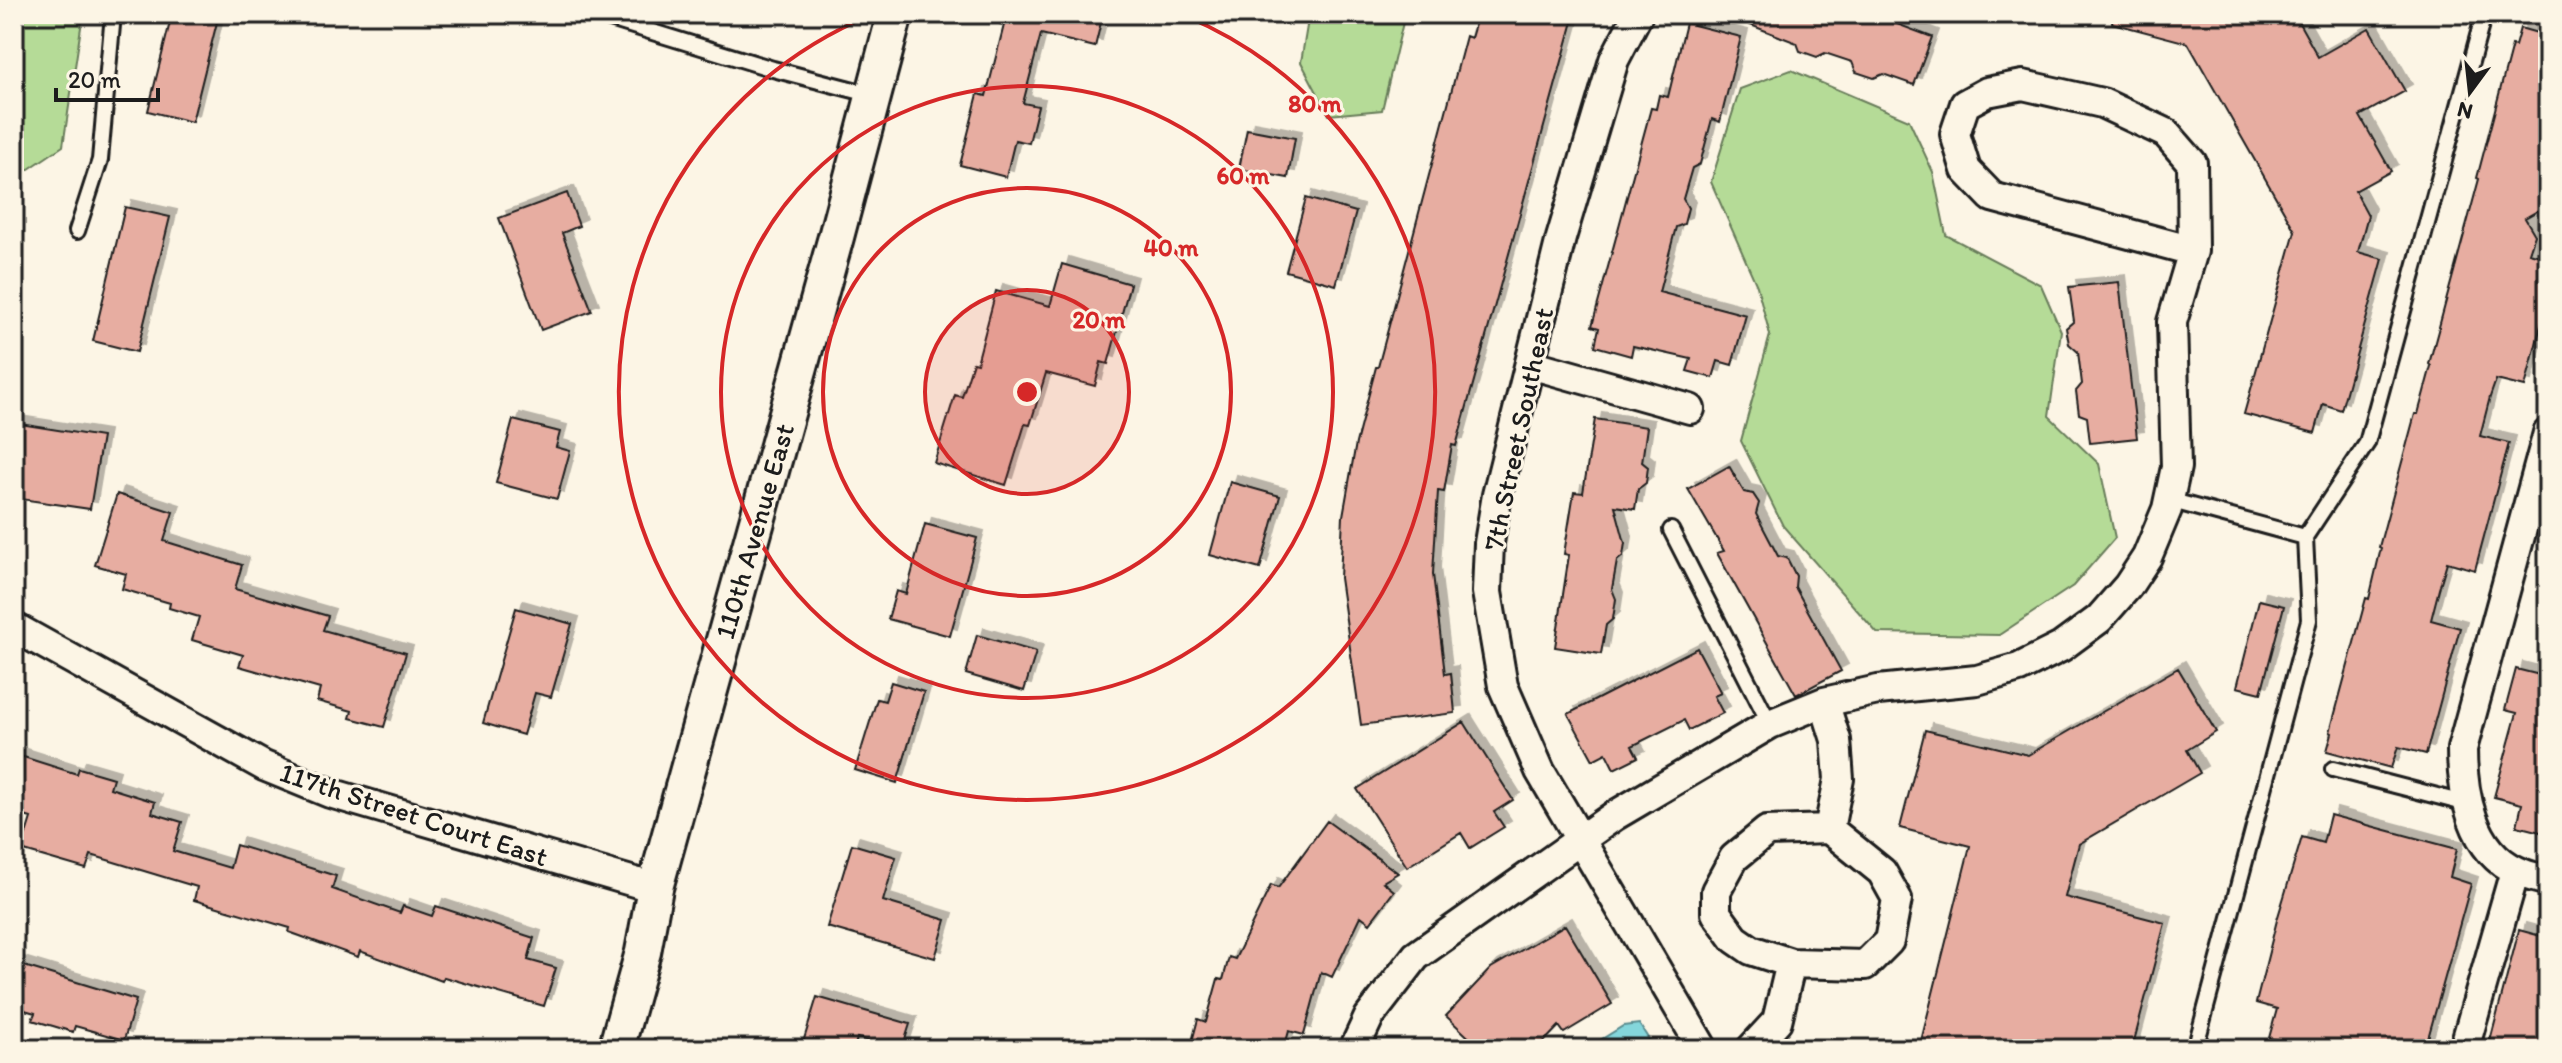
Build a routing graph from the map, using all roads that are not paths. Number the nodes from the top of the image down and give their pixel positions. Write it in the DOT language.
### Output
graph roads {
  1 [pos="113,14"];
  2 [pos="594,14"];
  3 [pos="895,14"];
  4 [pos="1638,14"];
  5 [pos="2484,14"];
  6 [pos="873,95"];
  7 [pos="77,231"];
  8 [pos="2193,251"];
  9 [pos="1530,364"];
  10 [pos="1690,409"];
  11 [pos="2548,433"];
  12 [pos="2540,496"];
  13 [pos="2169,500"];
  14 [pos="1671,530"];
  15 [pos="2305,537"];
  16 [pos="14,627"];
  17 [pos="1824,702"];
  18 [pos="1770,724"];
  19 [pos="2333,769"];
  20 [pos="2468,804"];
  21 [pos="1829,829"];
  22 [pos="1581,838"];
  23 [pos="2515,871"];
  24 [pos="2548,881"];
  25 [pos="655,888"];
  26 [pos="1791,963"];
  27 [pos="616,1049"];
  28 [pos="1354,1049"];
  29 [pos="1703,1049"];
  30 [pos="1751,1049"];
  31 [pos="2195,1049"];
  32 [pos="2464,1049"];
  1 -- 7 [label="lane"];
  2 -- 6 [label="lane"];
  3 -- 6 [label="street, 110th Avenue East"];
  4 -- 9 [label="street, 7th Street Southeast"];
  5 -- 15 [label="lane"];
  6 -- 25 [label="street, 110th Avenue East"];
  8 -- 8 [label="street"];
  8 -- 13 [label="street"];
  9 -- 10 [label="street"];
  9 -- 22 [label="street, 7th Street Southeast"];
  11 -- 12 [label="street"];
  12 -- 20 [label="street"];
  13 -- 15 [label="lane"];
  13 -- 17 [label="street"];
  14 -- 18 [label="lane"];
  15 -- 31 [label="lane"];
  16 -- 25 [label="street, 117th Street Court East"];
  17 -- 18 [label="street"];
  17 -- 21 [label="street"];
  18 -- 22 [label="street"];
  19 -- 20 [label="lane"];
  20 -- 23 [label="street"];
  21 -- 26 [label="street"];
  21 -- 26 [label="street"];
  22 -- 28 [label="street"];
  22 -- 29 [label="street, 7th Street Southeast"];
  23 -- 24 [label="street"];
  23 -- 32 [label="street"];
  25 -- 27 [label="street, 110th Avenue East"];
  26 -- 30 [label="street"];
}
